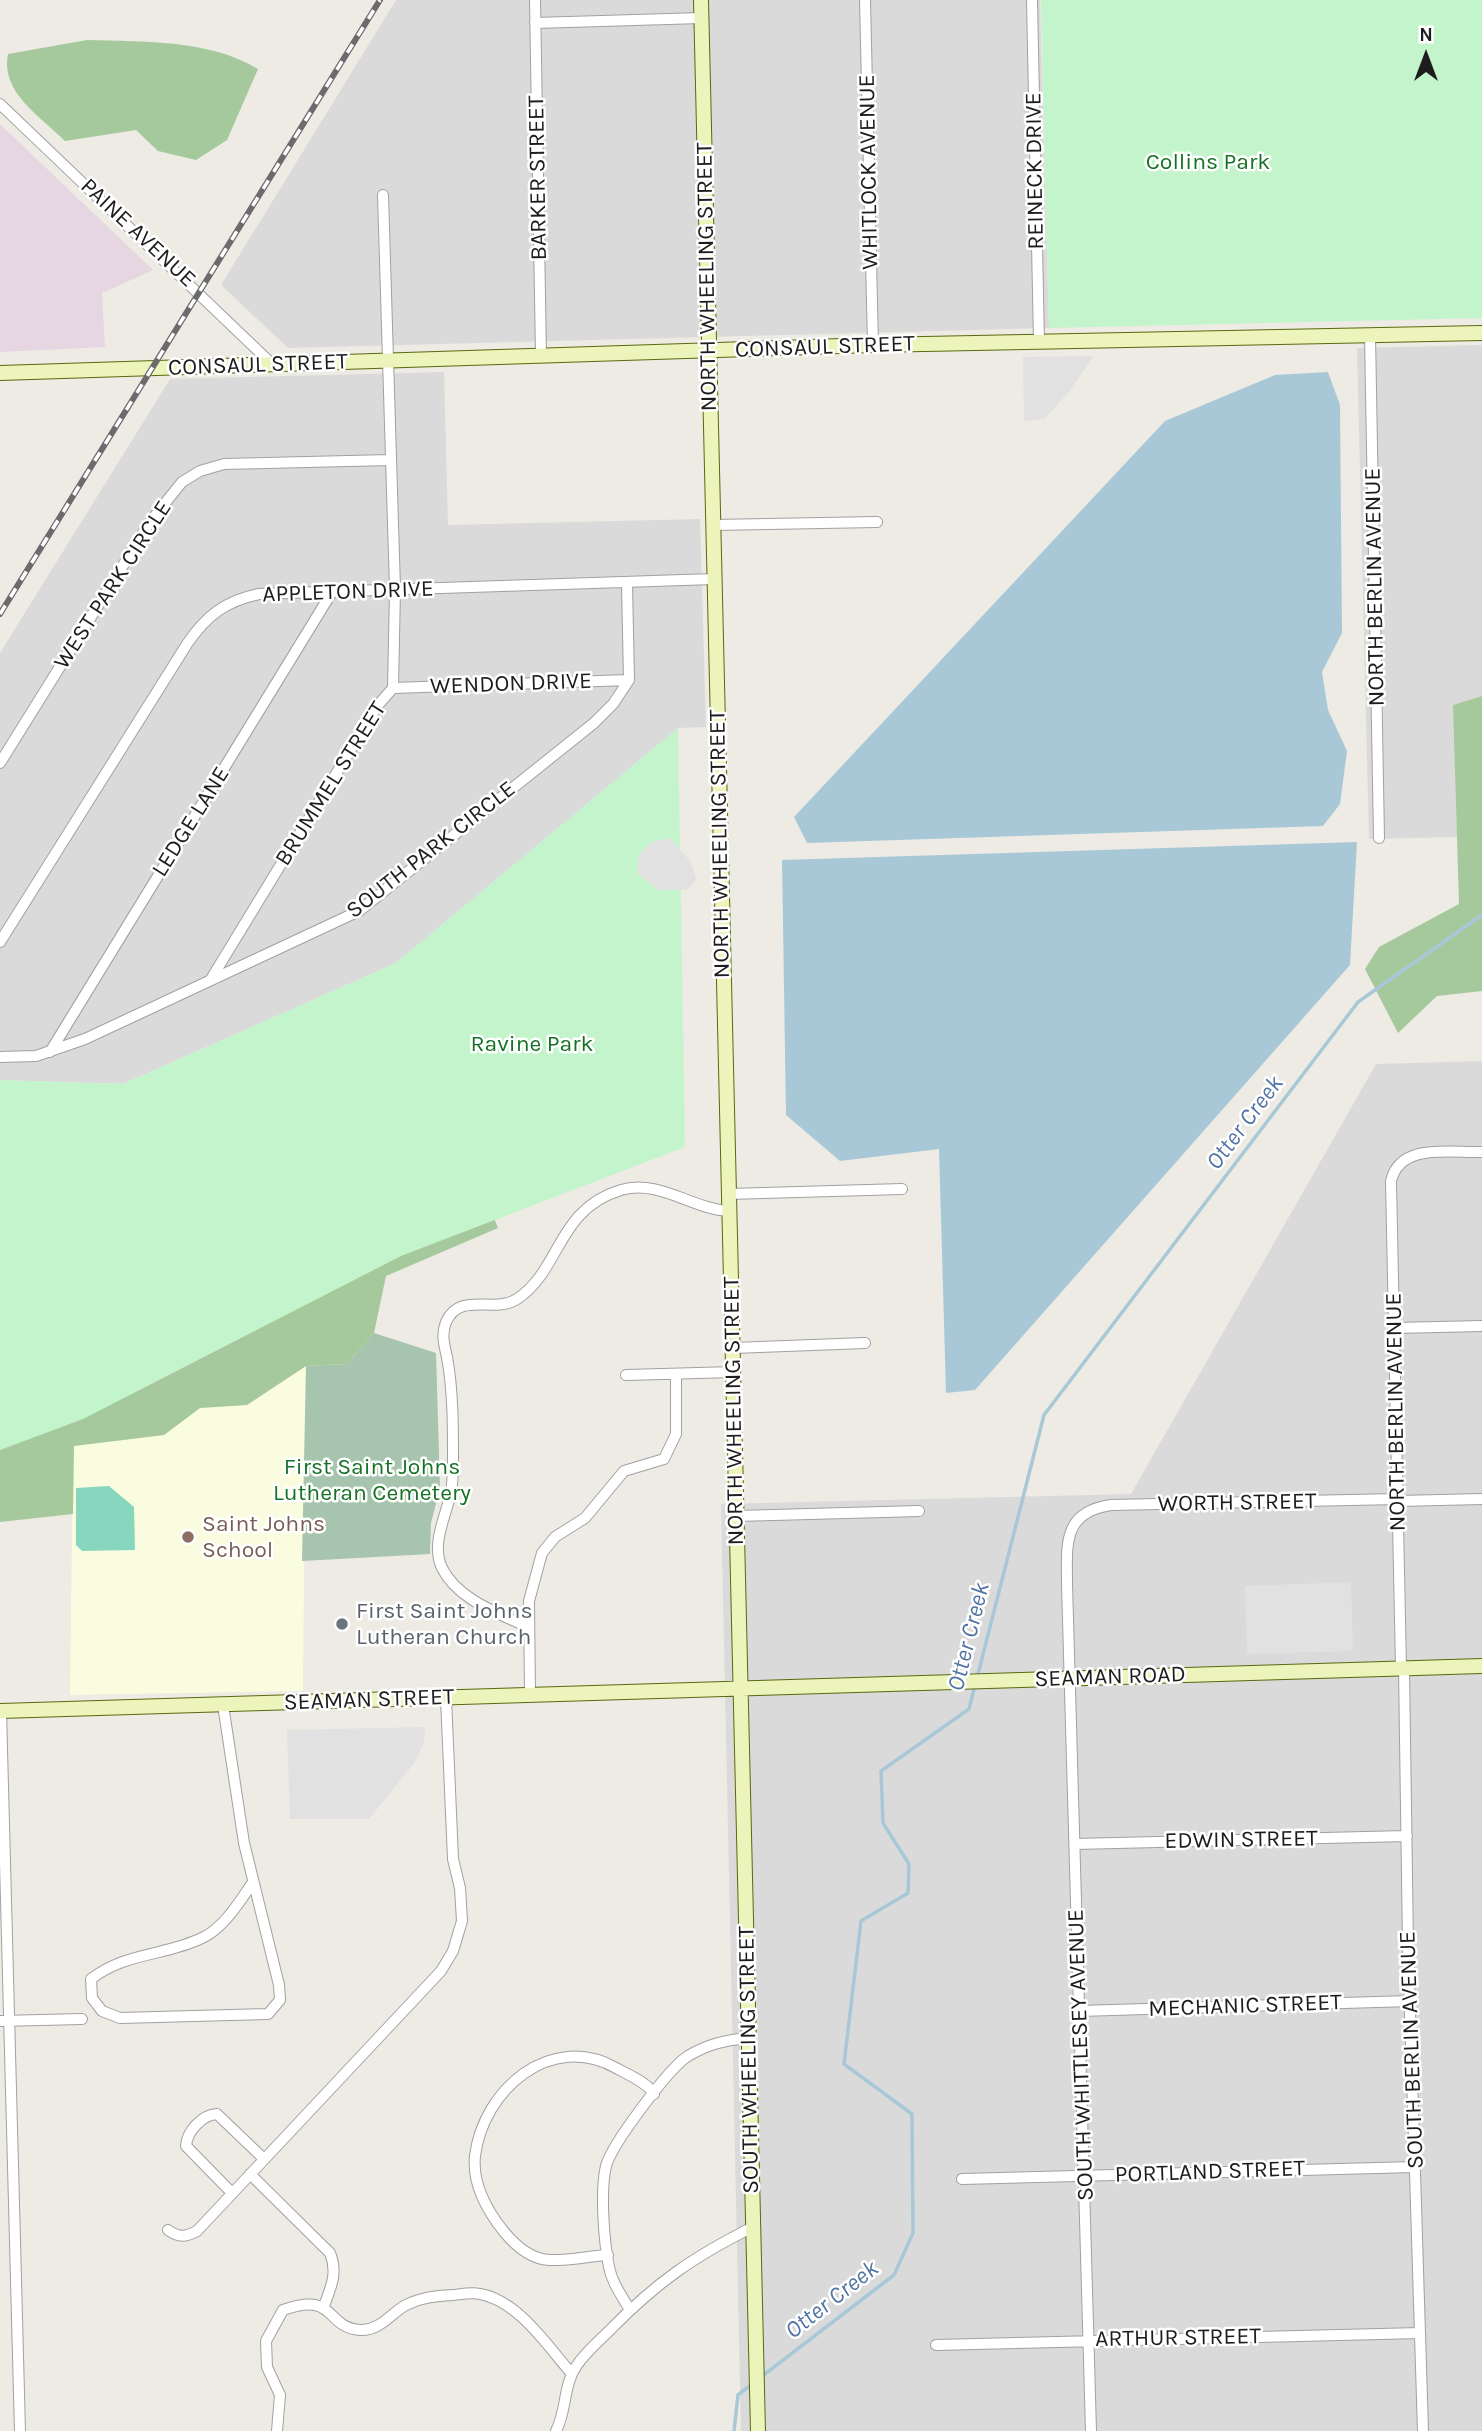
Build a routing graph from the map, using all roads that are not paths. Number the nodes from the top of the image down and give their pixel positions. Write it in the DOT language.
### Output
graph roads {
  1 [pos="535,0"];
  2 [pos="701,0"];
  3 [pos="865,0"];
  4 [pos="1032,0"];
  5 [pos="701,18"];
  6 [pos="535,23"];
  7 [pos="0,104"];
  8 [pos="383,195"];
  9 [pos="1482,333"];
  10 [pos="1370,335"];
  11 [pos="1039,342"];
  12 [pos="873,345"];
  13 [pos="709,350"];
  14 [pos="541,356"];
  15 [pos="387,361"];
  16 [pos="274,365"];
  17 [pos="0,373"];
  18 [pos="390,460"];
  19 [pos="877,522"];
  20 [pos="713,525"];
  21 [pos="714,579"];
  22 [pos="627,583"];
  23 [pos="395,589"];
  24 [pos="332,592"];
  25 [pos="629,680"];
  26 [pos="393,688"];
  27 [pos="0,762"];
  28 [pos="1379,838"];
  29 [pos="0,942"];
  30 [pos="210,980"];
  31 [pos="50,1052"];
  32 [pos="0,1057"];
  33 [pos="1482,1152"];
  34 [pos="902,1189"];
  35 [pos="729,1194"];
  36 [pos="729,1211"];
  37 [pos="1482,1326"];
  38 [pos="1394,1328"];
  39 [pos="866,1343"];
  40 [pos="733,1348"];
  41 [pos="734,1372"];
  42 [pos="676,1374"];
  43 [pos="626,1375"];
  44 [pos="1482,1499"];
  45 [pos="1398,1500"];
  46 [pos="919,1511"];
  47 [pos="737,1516"];
  48 [pos="1079,1518"];
  49 [pos="528,1627"];
  50 [pos="1482,1666"];
  51 [pos="1403,1668"];
  52 [pos="1070,1678"];
  53 [pos="739,1688"];
  54 [pos="530,1696"];
  55 [pos="446,1698"];
  56 [pos="223,1704"];
  57 [pos="1,1711"];
  58 [pos="1407,1836"];
  59 [pos="1075,1844"];
  60 [pos="253,1882"];
  61 [pos="1410,2001"];
  62 [pos="1079,2011"];
  63 [pos="82,2019"];
  64 [pos="5,2021"];
  65 [pos="748,2038"];
  66 [pos="654,2094"];
  67 [pos="264,2159"];
  68 [pos="1415,2167"];
  69 [pos="250,2174"];
  70 [pos="1084,2175"];
  71 [pos="962,2179"];
  72 [pos="232,2193"];
  73 [pos="753,2227"];
  74 [pos="168,2230"];
  75 [pos="608,2255"];
  76 [pos="324,2306"];
  77 [pos="630,2310"];
  78 [pos="1420,2333"];
  79 [pos="1088,2339"];
  80 [pos="936,2345"];
  81 [pos="572,2374"];
  82 [pos="20,2431"];
  83 [pos="277,2431"];
  84 [pos="556,2431"];
  85 [pos="758,2431"];
  86 [pos="1091,2431"];
  87 [pos="1423,2431"];
  1 -- 6 [label="street, BARKER STREET"];
  2 -- 5 [label="street, NORTH WHEELING STREET"];
  3 -- 12 [label="street, WHITLOCK AVENUE"];
  4 -- 11 [label="street, REINECK DRIVE"];
  5 -- 6 [label="street"];
  5 -- 13 [label="street, NORTH WHEELING STREET"];
  6 -- 14 [label="street, BARKER STREET"];
  7 -- 16 [label="street, PAINE AVENUE"];
  8 -- 15 [label="street, BRUMMEL STREET"];
  9 -- 10 [label="street, CONSAUL STREET"];
  10 -- 11 [label="street, CONSAUL STREET"];
  10 -- 28 [label="street, NORTH BERLIN AVENUE"];
  11 -- 12 [label="street, CONSAUL STREET"];
  12 -- 13 [label="street, CONSAUL STREET"];
  13 -- 14 [label="street, CONSAUL STREET"];
  13 -- 20 [label="street, NORTH WHEELING STREET"];
  14 -- 15 [label="street, CONSAUL STREET"];
  15 -- 16 [label="street, CONSAUL STREET"];
  15 -- 18 [label="street, BRUMMEL STREET"];
  16 -- 17 [label="street, CONSAUL STREET"];
  18 -- 23 [label="street, BRUMMEL STREET"];
  18 -- 27 [label="street, WEST PARK CIRCLE"];
  19 -- 20 [label="street"];
  20 -- 21 [label="street, NORTH WHEELING STREET"];
  21 -- 22 [label="street, APPLETON DRIVE"];
  21 -- 35 [label="street, NORTH WHEELING STREET"];
  22 -- 23 [label="street, APPLETON DRIVE"];
  22 -- 25 [label="street"];
  23 -- 24 [label="street, APPLETON DRIVE"];
  23 -- 26 [label="street, BRUMMEL STREET"];
  24 -- 29 [label="street, APPLETON DRIVE"];
  24 -- 31 [label="street, LEDGE LANE"];
  25 -- 26 [label="street, WENDON DRIVE"];
  25 -- 30 [label="street, SOUTH PARK CIRCLE"];
  26 -- 30 [label="street, BRUMMEL STREET"];
  30 -- 31 [label="street, SOUTH PARK CIRCLE"];
  31 -- 32 [label="street, SOUTH PARK CIRCLE"];
  33 -- 38 [label="street, NORTH BERLIN AVENUE"];
  34 -- 35 [label="street"];
  35 -- 36 [label="street, NORTH WHEELING STREET"];
  36 -- 40 [label="street, NORTH WHEELING STREET"];
  36 -- 49 [label="street"];
  37 -- 38 [label="street"];
  38 -- 45 [label="street, NORTH BERLIN AVENUE"];
  39 -- 40 [label="street"];
  40 -- 41 [label="street, NORTH WHEELING STREET"];
  41 -- 42 [label="street"];
  41 -- 47 [label="street, NORTH WHEELING STREET"];
  42 -- 43 [label="street"];
  42 -- 49 [label="street"];
  44 -- 45 [label="street, WORTH STREET"];
  45 -- 48 [label="street, WORTH STREET"];
  45 -- 51 [label="street, NORTH BERLIN AVENUE"];
  46 -- 47 [label="street"];
  47 -- 53 [label="street, NORTH WHEELING STREET"];
  48 -- 52 [label="street, SOUTH WHITTLESEY AVENUE"];
  49 -- 54 [label="street"];
  50 -- 51 [label="street, SEAMAN ROAD"];
  51 -- 52 [label="street, SEAMAN ROAD"];
  51 -- 58 [label="street, SOUTH BERLIN AVENUE"];
  52 -- 53 [label="street, SEAMAN ROAD"];
  52 -- 59 [label="street, SOUTH WHITTLESEY AVENUE"];
  53 -- 54 [label="street, SEAMAN STREET"];
  53 -- 65 [label="street, SOUTH WHEELING STREET"];
  54 -- 55 [label="street, SEAMAN STREET"];
  55 -- 56 [label="street, SEAMAN STREET"];
  55 -- 67 [label="street"];
  56 -- 57 [label="street, SEAMAN STREET"];
  56 -- 60 [label="street"];
  57 -- 64 [label="street"];
  58 -- 59 [label="street, EDWIN STREET"];
  58 -- 61 [label="street, SOUTH BERLIN AVENUE"];
  59 -- 62 [label="street, SOUTH WHITTLESEY AVENUE"];
  60 -- 60 [label="street"];
  61 -- 62 [label="street, MECHANIC STREET"];
  61 -- 68 [label="street, SOUTH BERLIN AVENUE"];
  62 -- 70 [label="street, SOUTH WHITTLESEY AVENUE"];
  63 -- 64 [label="street"];
  64 -- 82 [label="street"];
  65 -- 66 [label="street"];
  65 -- 73 [label="street, SOUTH WHEELING STREET"];
  66 -- 75 [label="street"];
  66 -- 75 [label="street"];
  67 -- 69 [label="street"];
  67 -- 72 [label="street"];
  68 -- 70 [label="street, PORTLAND STREET"];
  68 -- 78 [label="street, SOUTH BERLIN AVENUE"];
  69 -- 72 [label="street"];
  69 -- 76 [label="street"];
  70 -- 71 [label="street, PORTLAND STREET"];
  70 -- 79 [label="street, SOUTH WHITTLESEY AVENUE"];
  72 -- 74 [label="street"];
  73 -- 77 [label="street"];
  73 -- 85 [label="street, SOUTH WHEELING STREET"];
  75 -- 77 [label="street"];
  76 -- 81 [label="street"];
  76 -- 83 [label="street"];
  77 -- 81 [label="street"];
  78 -- 79 [label="street, ARTHUR STREET"];
  78 -- 87 [label="street, SOUTH BERLIN AVENUE"];
  79 -- 80 [label="street, ARTHUR STREET"];
  79 -- 86 [label="street, SOUTH WHITTLESEY AVENUE"];
  81 -- 84 [label="street"];
}
